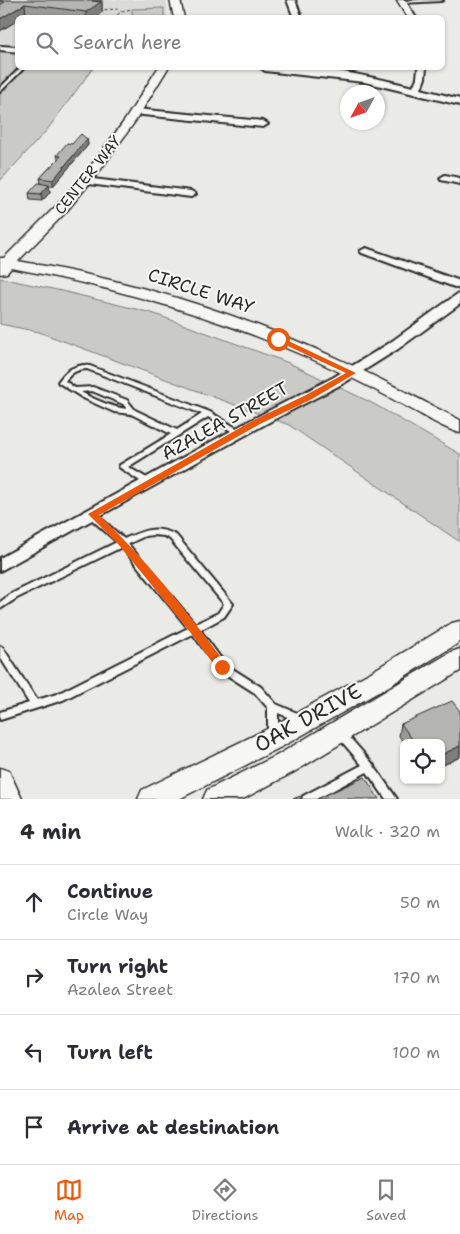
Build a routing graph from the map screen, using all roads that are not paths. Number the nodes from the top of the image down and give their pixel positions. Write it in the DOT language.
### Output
graph roads {
  1 [pos="175,0"];
  2 [pos="290,0"];
  3 [pos="441,0"];
  4 [pos="401,1"];
  5 [pos="178,15"];
  6 [pos="297,15"];
  7 [pos="410,15"];
  8 [pos="0,48"];
  9 [pos="15,50"];
  10 [pos="20,70"];
  11 [pos="161,70"];
  12 [pos="309,70"];
  13 [pos="422,70"];
  14 [pos="416,89"];
  15 [pos="0,91"];
  16 [pos="460,102"];
  17 [pos="136,112"];
  18 [pos="264,124"];
  19 [pos="445,178"];
  20 [pos="85,181"];
  21 [pos="460,181"];
  22 [pos="191,194"];
  23 [pos="366,251"];
  24 [pos="3,266"];
  25 [pos="460,285"];
  26 [pos="460,298"];
  27 [pos="352,373"];
  28 [pos="75,390"];
  29 [pos="133,412"];
  30 [pos="208,414"];
  31 [pos="460,427"];
  32 [pos="239,432"];
  33 [pos="176,433"];
  34 [pos="149,484"];
  35 [pos="92,514"];
  36 [pos="123,543"];
  37 [pos="0,565"];
  38 [pos="0,606"];
  39 [pos="194,629"];
  40 [pos="459,633"];
  41 [pos="0,650"];
  42 [pos="460,659"];
  43 [pos="35,705"];
  44 [pos="273,707"];
  45 [pos="0,716"];
  46 [pos="304,721"];
  47 [pos="338,732"];
  48 [pos="274,738"];
  49 [pos="368,766"];
  50 [pos="0,778"];
  51 [pos="9,799"];
  52 [pos="152,799"];
  53 [pos="217,799"];
  54 [pos="306,799"];
  55 [pos="392,799"];
  1 -- 5 [label="street"];
  2 -- 6 [label="street"];
  3 -- 4 [label="lane"];
  4 -- 7 [label="street"];
  8 -- 9 [label="street"];
  10 -- 15 [label="lane"];
  11 -- 17 [label="street, CENTER WAY"];
  12 -- 14 [label="street"];
  13 -- 14 [label="street"];
  14 -- 16 [label="street"];
  17 -- 18 [label="street"];
  17 -- 20 [label="street, CENTER WAY"];
  19 -- 21 [label="street"];
  20 -- 22 [label="street"];
  20 -- 24 [label="street, CENTER WAY"];
  23 -- 25 [label="street"];
  24 -- 27 [label="street, CIRCLE WAY"];
  26 -- 27 [label="street, AZALEA STREET"];
  27 -- 31 [label="street, CIRCLE WAY"];
  27 -- 32 [label="street, AZALEA STREET"];
  28 -- 29 [label="lane"];
  28 -- 29 [label="lane"];
  28 -- 30 [label="lane"];
  29 -- 33 [label="lane"];
  30 -- 32 [label="lane"];
  30 -- 33 [label="lane"];
  32 -- 34 [label="street, AZALEA STREET"];
  33 -- 34 [label="lane"];
  34 -- 35 [label="street, AZALEA STREET"];
  35 -- 36 [label="lane"];
  35 -- 37 [label="street, AZALEA STREET"];
  36 -- 38 [label="lane"];
  36 -- 39 [label="lane"];
  36 -- 39 [label="lane"];
  39 -- 43 [label="lane"];
  39 -- 44 [label="lane"];
  40 -- 46 [label="main road, OAK DRIVE"];
  41 -- 43 [label="lane"];
  42 -- 47 [label="main road, OAK DRIVE"];
  43 -- 45 [label="lane"];
  44 -- 46 [label="lane"];
  44 -- 48 [label="lane"];
  46 -- 48 [label="main road, OAK DRIVE"];
  47 -- 49 [label="lane"];
  47 -- 53 [label="main road, OAK DRIVE"];
  48 -- 52 [label="main road, OAK DRIVE"];
  49 -- 54 [label="lane"];
  49 -- 55 [label="lane"];
  50 -- 51 [label="street"];
}
